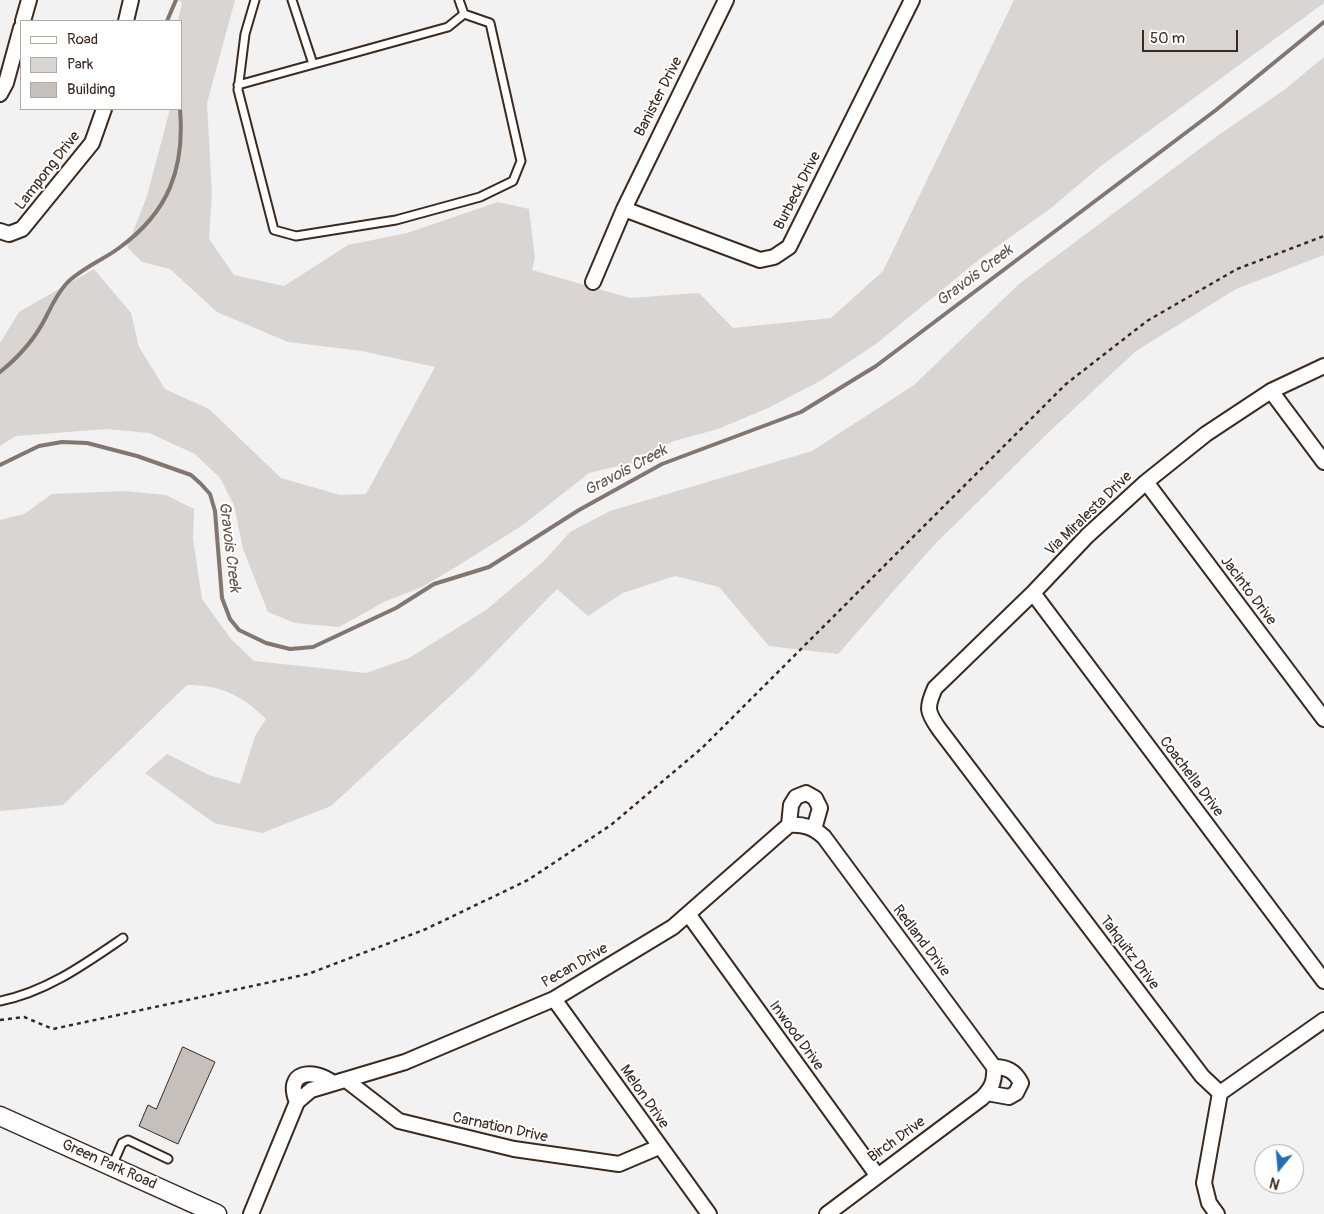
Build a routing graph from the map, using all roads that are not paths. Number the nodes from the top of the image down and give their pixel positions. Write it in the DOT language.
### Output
graph roads {
  1 [pos="29,0"];
  2 [pos="131,0"];
  3 [pos="255,0"];
  4 [pos="292,0"];
  5 [pos="459,0"];
  6 [pos="726,0"];
  7 [pos="912,0"];
  8 [pos="464,14"];
  9 [pos="23,20"];
  10 [pos="126,20"];
  11 [pos="20,32"];
  12 [pos="313,64"];
  13 [pos="238,85"];
  14 [pos="0,94"];
  15 [pos="104,110"];
  16 [pos="624,209"];
  17 [pos="0,231"];
  18 [pos="593,282"];
  19 [pos="1324,366"];
  20 [pos="1271,392"];
  21 [pos="1324,462"];
  22 [pos="1146,482"];
  23 [pos="1033,593"];
  24 [pos="1324,719"];
  25 [pos="939,728"];
  26 [pos="802,826"];
  27 [pos="689,915"];
  28 [pos="123,938"];
  29 [pos="1324,980"];
  30 [pos="554,998"];
  31 [pos="0,1001"];
  32 [pos="1324,1020"];
  33 [pos="994,1072"];
  34 [pos="339,1082"];
  35 [pos="987,1093"];
  36 [pos="1220,1093"];
  37 [pos="0,1116"];
  38 [pos="659,1147"];
  39 [pos="168,1159"];
  40 [pos="112,1166"];
  41 [pos="877,1175"];
  42 [pos="217,1214"];
  43 [pos="252,1214"];
  44 [pos="709,1214"];
  45 [pos="827,1214"];
  46 [pos="1217,1214"];
  1 -- 9 [label="street"];
  2 -- 10 [label="street"];
  3 -- 13 [label="lane"];
  4 -- 12 [label="lane"];
  5 -- 8 [label="lane"];
  6 -- 16 [label="street, Banister Drive"];
  7 -- 16 [label="street, Burbeck Drive"];
  8 -- 12 [label="lane"];
  8 -- 13 [label="lane"];
  11 -- 14 [label="street"];
  12 -- 13 [label="lane"];
  15 -- 17 [label="street, Lampong Drive"];
  16 -- 18 [label="street"];
  19 -- 20 [label="street, Via Miralesta Drive"];
  20 -- 21 [label="street"];
  20 -- 22 [label="street, Via Miralesta Drive"];
  22 -- 23 [label="street, Via Miralesta Drive"];
  22 -- 24 [label="street, Jacinto Drive"];
  23 -- 25 [label="street, Via Miralesta Drive"];
  23 -- 29 [label="street, Coachella Drive"];
  25 -- 36 [label="street, Tahquitz Drive"];
  26 -- 27 [label="street, Pecan Drive"];
  26 -- 33 [label="street, Redland Drive"];
  27 -- 30 [label="street, Pecan Drive"];
  27 -- 41 [label="street, Inwood Drive"];
  28 -- 31 [label="lane"];
  30 -- 34 [label="street, Pecan Drive"];
  30 -- 38 [label="street, Melon Drive"];
  32 -- 36 [label="street"];
  33 -- 35 [label="street, Birch Drive"];
  33 -- 35 [label="street"];
  34 -- 38 [label="street, Carnation Drive"];
  34 -- 43 [label="street, Pecan Drive"];
  35 -- 41 [label="street, Birch Drive"];
  36 -- 46 [label="street"];
  37 -- 40 [label="street, Green Park Road"];
  38 -- 44 [label="street, Melon Drive"];
  39 -- 40 [label="lane"];
  40 -- 42 [label="street, Green Park Road"];
  41 -- 45 [label="street, Birch Drive"];
}
